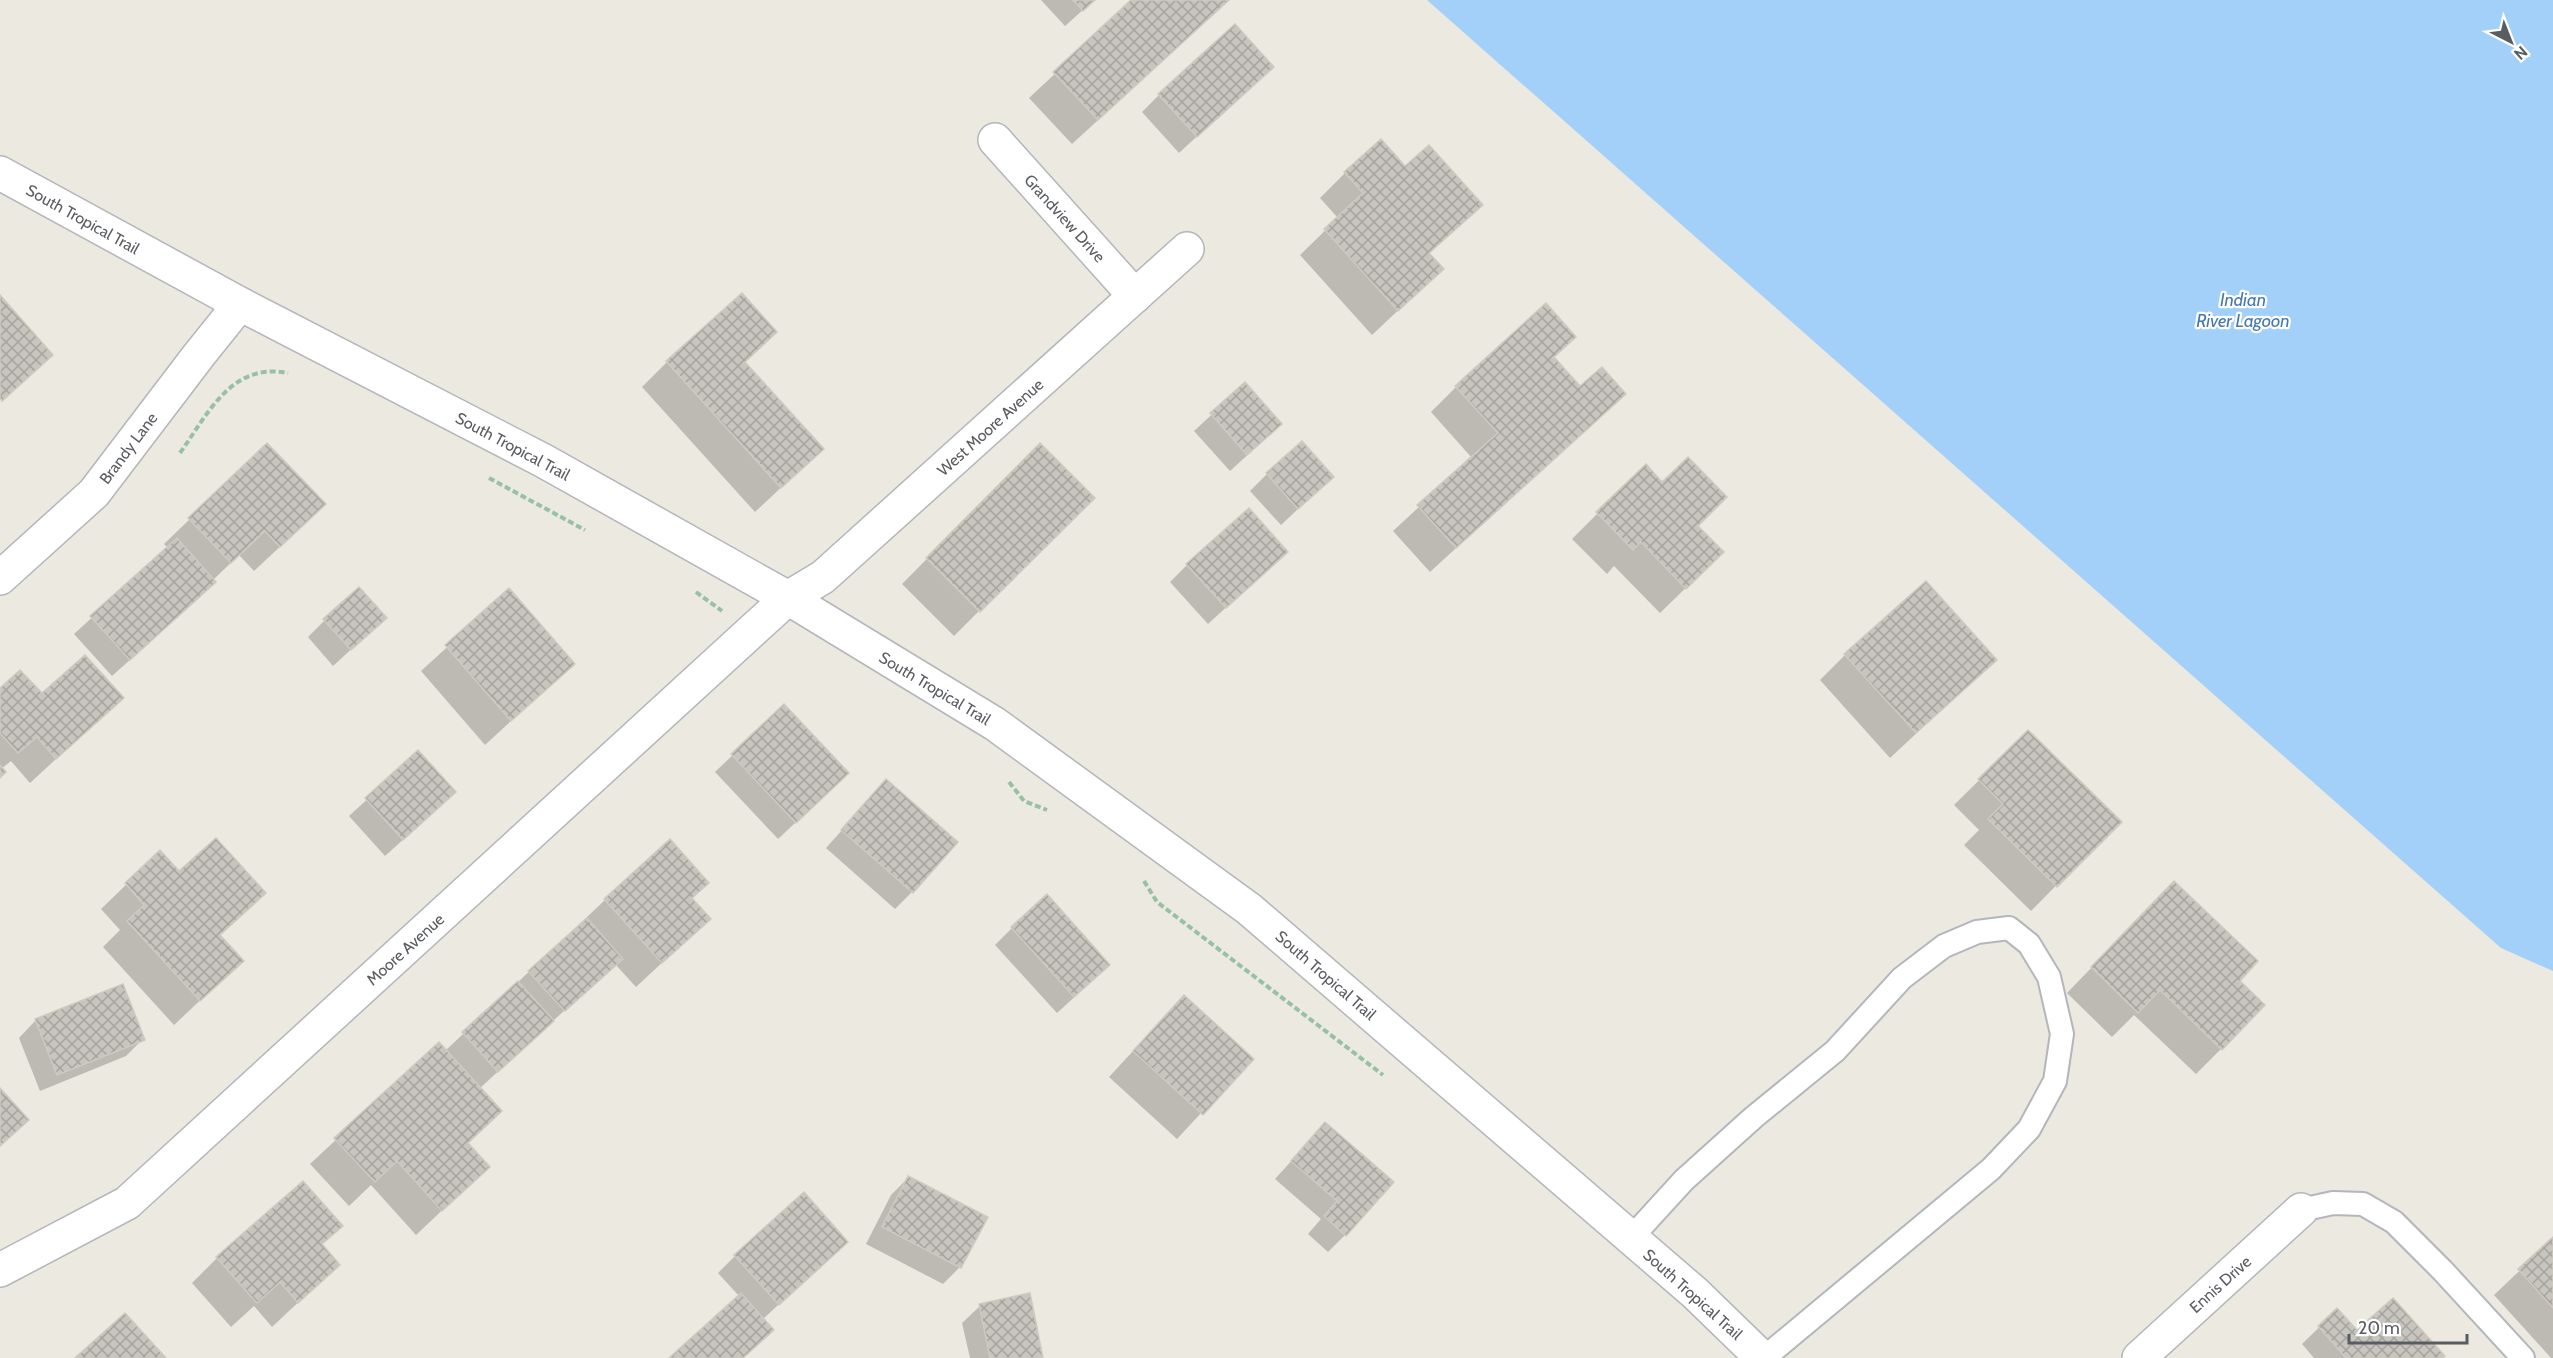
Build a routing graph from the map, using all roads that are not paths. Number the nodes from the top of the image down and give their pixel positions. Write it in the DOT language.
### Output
graph roads {
  1 [pos="995,140"];
  2 [pos="0,173"];
  3 [pos="1187,249"];
  4 [pos="1136,296"];
  5 [pos="240,304"];
  6 [pos="0,578"];
  7 [pos="788,598"];
  8 [pos="2301,1210"];
  9 [pos="1631,1238"];
  10 [pos="0,1270"];
  11 [pos="1763,1358"];
  12 [pos="2139,1358"];
  13 [pos="2523,1358"];
  1 -- 4 [label="street, Grandview Drive"];
  2 -- 5 [label="street, South Tropical Trail"];
  3 -- 4 [label="street, West Moore Avenue"];
  4 -- 7 [label="street, West Moore Avenue"];
  5 -- 6 [label="street, Brandy Lane"];
  5 -- 7 [label="street, South Tropical Trail"];
  7 -- 9 [label="street, South Tropical Trail"];
  7 -- 10 [label="street, Moore Avenue"];
  8 -- 12 [label="street, Ennis Drive"];
  8 -- 13 [label="lane"];
  9 -- 11 [label="street, South Tropical Trail"];
  9 -- 11 [label="lane"];
}
